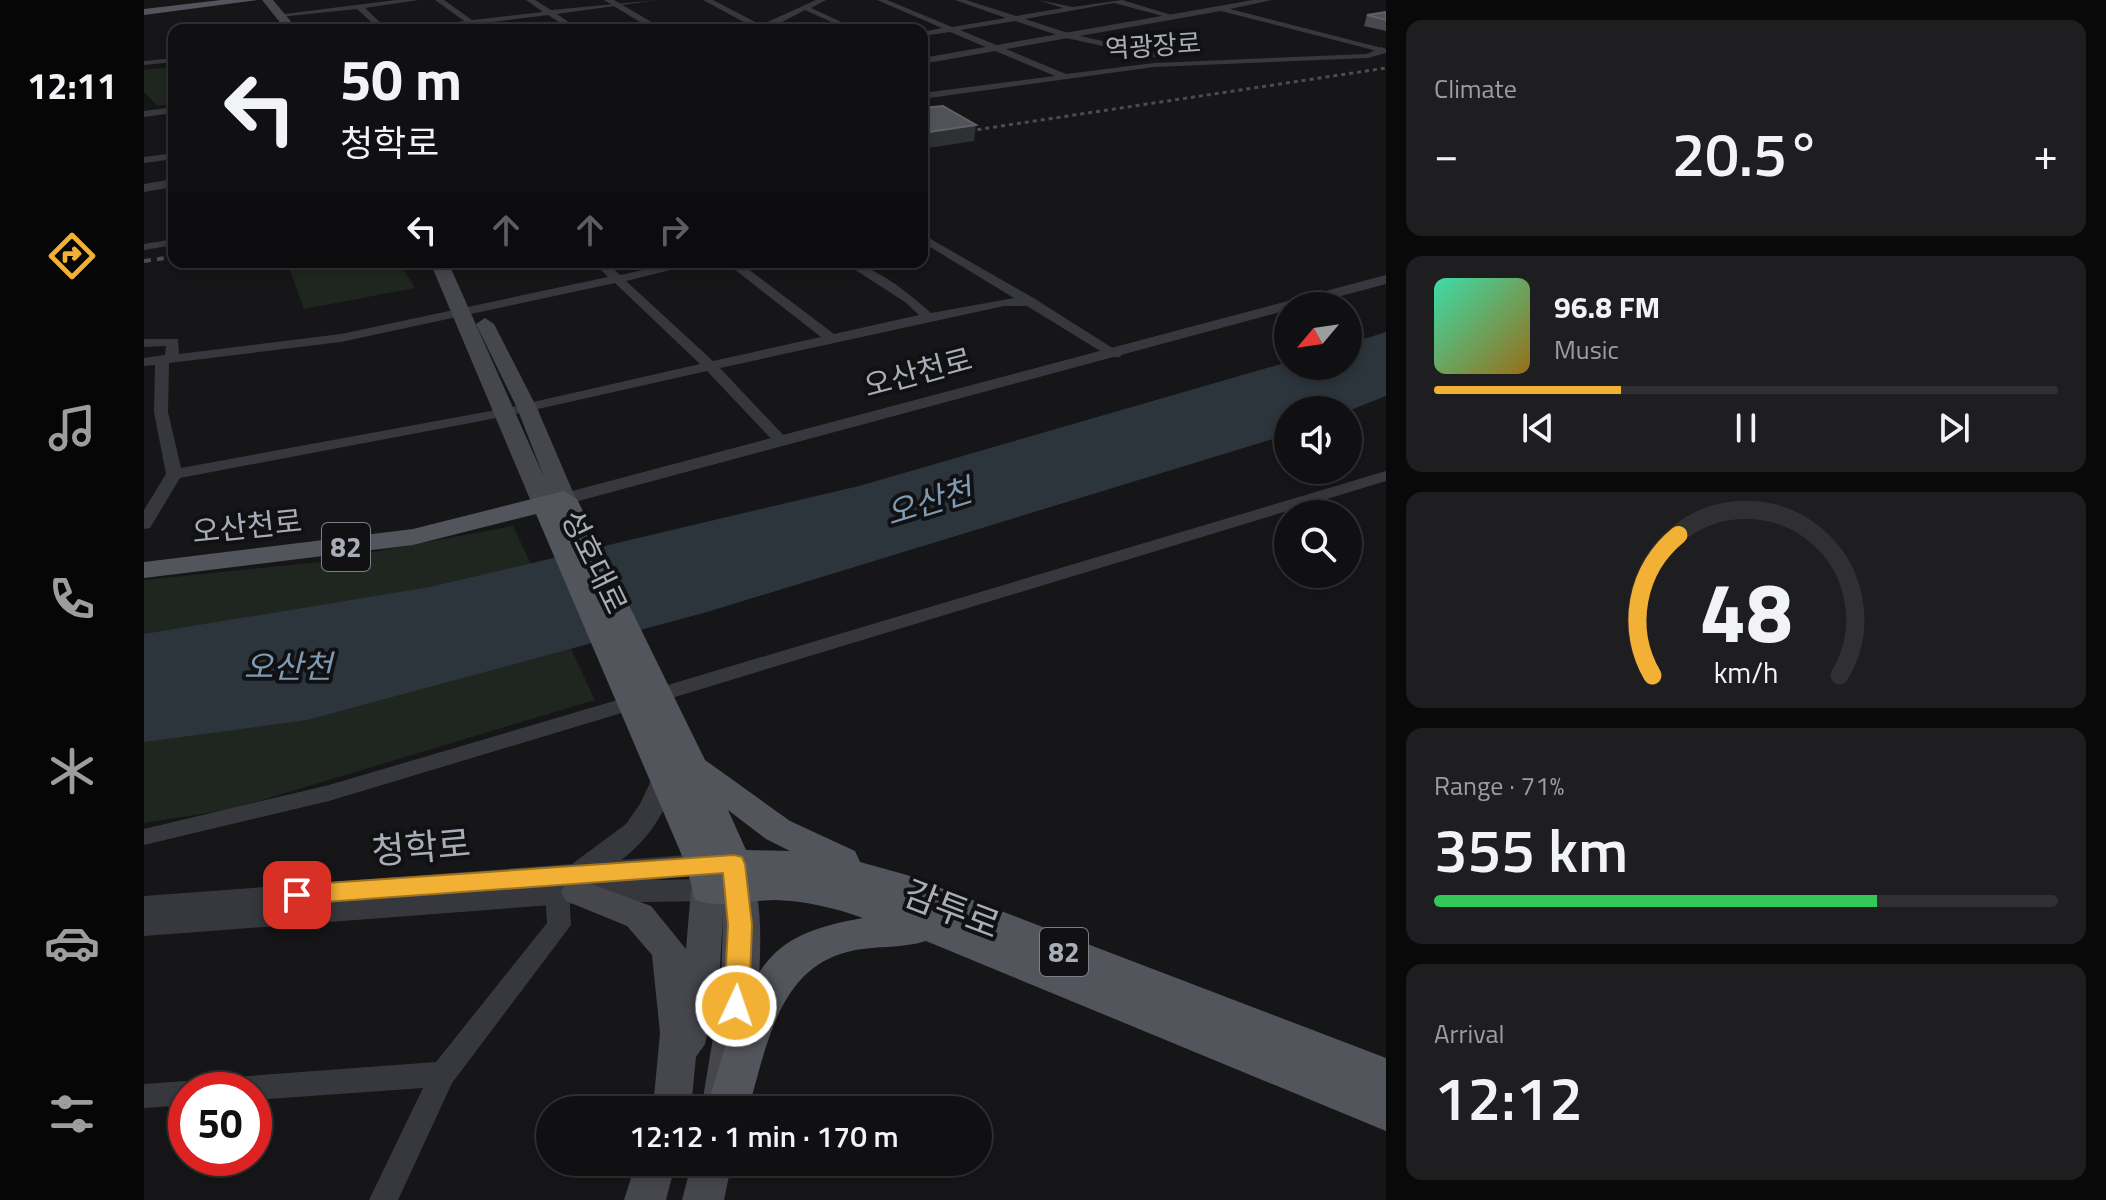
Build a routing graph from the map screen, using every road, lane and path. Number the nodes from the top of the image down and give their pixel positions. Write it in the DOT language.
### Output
graph roads {
  1 [pos="228,0"];
  2 [pos="251,0"];
  3 [pos="265,0"];
  4 [pos="415,0"];
  5 [pos="439,0"];
  6 [pos="530,0"];
  7 [pos="654,0"];
  8 [pos="707,0"];
  9 [pos="822,0"];
  10 [pos="881,0"];
  11 [pos="959,0"];
  12 [pos="1042,0"];
  13 [pos="1115,0"];
  14 [pos="1268,0"];
  15 [pos="612,2"];
  16 [pos="1196,3"];
  17 [pos="359,6"];
  18 [pos="806,8"];
  19 [pos="1073,9"];
  20 [pos="1218,9"];
  21 [pos="144,10"];
  22 [pos="550,13"];
  23 [pos="280,15"];
  24 [pos="1174,17"];
  25 [pos="1020,20"];
  26 [pos="471,23"];
  27 [pos="277,24"];
  28 [pos="287,24"];
  29 [pos="378,24"];
  30 [pos="462,24"];
  31 [pos="567,24"];
  32 [pos="650,24"];
  33 [pos="754,24"];
  34 [pos="774,24"];
  35 [pos="842,24"];
  36 [pos="950,30"];
  37 [pos="928,33"];
  38 [pos="1308,33"];
  39 [pos="1069,36"];
  40 [pos="1345,46"];
  41 [pos="995,49"];
  42 [pos="1380,51"];
  43 [pos="1352,57"];
  44 [pos="928,60"];
  45 [pos="168,61"];
  46 [pos="144,63"];
  47 [pos="1181,64"];
  48 [pos="1064,76"];
  49 [pos="928,95"];
  50 [pos="168,111"];
  51 [pos="144,114"];
  52 [pos="168,157"];
  53 [pos="144,160"];
  54 [pos="168,184"];
  55 [pos="144,188"];
  56 [pos="928,241"];
  57 [pos="168,243"];
  58 [pos="144,247"];
  59 [pos="443,268"];
  60 [pos="456,268"];
  61 [pos="606,268"];
  62 [pos="669,268"];
  63 [pos="739,268"];
  64 [pos="859,268"];
  65 [pos="618,279"];
  66 [pos="1386,279"];
  67 [pos="1031,302"];
  68 [pos="468,309"];
  69 [pos="928,317"];
  70 [pos="832,339"];
  71 [pos="144,343"];
  72 [pos="1115,354"];
  73 [pos="167,358"];
  74 [pos="144,362"];
  75 [pos="711,367"];
  76 [pos="517,410"];
  77 [pos="161,412"];
  78 [pos="144,415"];
  79 [pos="782,442"];
  80 [pos="174,474"];
  81 [pos="1386,476"];
  82 [pos="556,506"];
  83 [pos="144,524"];
  84 [pos="144,570"];
  85 [pos="642,692"];
  86 [pos="678,771"];
  87 [pos="144,837"];
  88 [pos="721,876"];
  89 [pos="894,885"];
  90 [pos="568,886"];
  91 [pos="144,908"];
  92 [pos="144,924"];
  93 [pos="935,928"];
  94 [pos="443,1074"];
  95 [pos="1386,1077"];
  96 [pos="272,1086"];
  97 [pos="168,1094"];
  98 [pos="144,1096"];
  99 [pos="673,1096"];
  100 [pos="674,1096"];
  101 [pos="726,1096"];
  102 [pos="729,1096"];
  103 [pos="1386,1111"];
  104 [pos="652,1176"];
  105 [pos="709,1176"];
  106 [pos="383,1200"];
  107 [pos="645,1200"];
  108 [pos="703,1200"];
  1 -- 21 [label="main road"];
  2 -- 21 [label="main road"];
  3 -- 23 [label="main road"];
  3 -- 27 [label="main road"];
  4 -- 17 [label="street"];
  5 -- 26 [label="street"];
  6 -- 22 [label="street"];
  7 -- 15 [label="street"];
  8 -- 33 [label="street"];
  9 -- 18 [label="street"];
  10 -- 36 [label="street"];
  11 -- 25 [label="street"];
  12 -- 19 [label="street"];
  13 -- 19 [label="street"];
  13 -- 24 [label="street"];
  14 -- 20 [label="street"];
  15 -- 22 [label="street"];
  15 -- 32 [label="street"];
  16 -- 20 [label="street"];
  17 -- 23 [label="street"];
  17 -- 29 [label="street"];
  18 -- 34 [label="street"];
  18 -- 35 [label="street"];
  19 -- 25 [label="street"];
  20 -- 24 [label="street"];
  20 -- 38 [label="street"];
  22 -- 26 [label="street"];
  22 -- 31 [label="street"];
  23 -- 28 [label="main road"];
  24 -- 39 [label="street"];
  25 -- 36 [label="street"];
  25 -- 39 [label="street"];
  26 -- 30 [label="street"];
  36 -- 37 [label="street"];
  36 -- 41 [label="street"];
  38 -- 40 [label="street"];
  38 -- 42 [label="street"];
  39 -- 41 [label="street"];
  39 -- 47 [label="street"];
  40 -- 42 [label="street"];
  40 -- 43 [label="street"];
  41 -- 44 [label="street"];
  41 -- 48 [label="street"];
  42 -- 43 [label="street, 역광장로"];
  43 -- 47 [label="street, 역광장로"];
  45 -- 46 [label="street"];
  47 -- 48 [label="street, 역광장로"];
  48 -- 49 [label="street, 역광장로"];
  50 -- 51 [label="street"];
  52 -- 53 [label="street"];
  54 -- 55 [label="street"];
  56 -- 67 [label="street"];
  57 -- 58 [label="street"];
  59 -- 68 [label="main road, 성호대로"];
  60 -- 68 [label="main road, 성호대로"];
  61 -- 65 [label="street"];
  62 -- 65 [label="street"];
  63 -- 70 [label="street"];
  64 -- 69 [label="street"];
  65 -- 68 [label="street"];
  65 -- 75 [label="street"];
  66 -- 72 [label="street, 오산천로"];
  67 -- 69 [label="street"];
  67 -- 72 [label="street"];
  68 -- 73 [label="street"];
  68 -- 76 [label="main road, 성호대로"];
  69 -- 70 [label="street"];
  70 -- 75 [label="street"];
  71 -- 73 [label="street"];
  72 -- 79 [label="street, 오산천로"];
  73 -- 74 [label="street"];
  73 -- 77 [label="street"];
  75 -- 76 [label="street"];
  75 -- 79 [label="street"];
  76 -- 80 [label="street"];
  76 -- 82 [label="main road, 성호대로"];
  77 -- 78 [label="street"];
  77 -- 80 [label="street"];
  79 -- 82 [label="street, 오산천로"];
  80 -- 83 [label="street"];
  81 -- 85 [label="street"];
  82 -- 84 [label="main road, 오산천로 / 82"];
  82 -- 85 [label="main road, 성호대로"];
  85 -- 86 [label="main road, 성호대로"];
  85 -- 87 [label="street"];
  86 -- 88 [label="main road, 성호대로"];
  86 -- 89 [label="main road"];
  86 -- 90 [label="street"];
  88 -- 89 [label="main road, 감투로 / 82"];
  88 -- 90 [label="street, 청학로"];
  88 -- 93 [label="main road, 감투로"];
  88 -- 100 [label="main road"];
  88 -- 101 [label="main road"];
  89 -- 95 [label="main road, 감투로 / 82"];
  90 -- 91 [label="street, 청학로"];
  90 -- 92 [label="street, 청학로"];
  90 -- 94 [label="street"];
  90 -- 99 [label="main road"];
  93 -- 102 [label="main road"];
  93 -- 103 [label="main road, 감투로"];
  94 -- 96 [label="street"];
  94 -- 106 [label="street"];
  97 -- 98 [label="street"];
  104 -- 107 [label="main road"];
  105 -- 108 [label="main road"];
}
